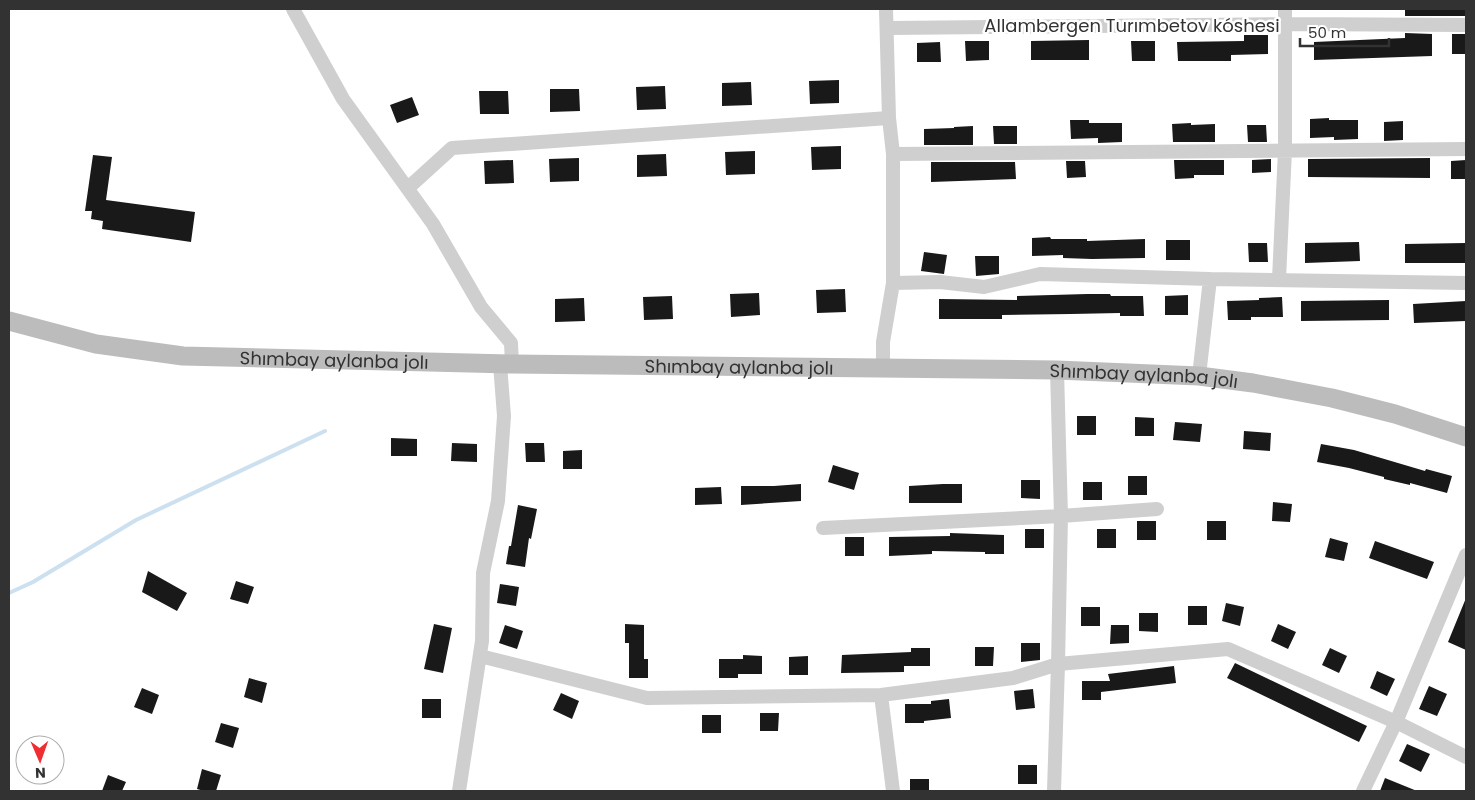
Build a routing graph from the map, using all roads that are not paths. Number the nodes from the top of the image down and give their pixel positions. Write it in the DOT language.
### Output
graph roads {
  1 [pos="293,9"];
  2 [pos="886,9"];
  3 [pos="1285,9"];
  4 [pos="1285,24"];
  5 [pos="1466,25"];
  6 [pos="888,28"];
  7 [pos="889,118"];
  8 [pos="1466,149"];
  9 [pos="1285,150"];
  10 [pos="893,154"];
  11 [pos="408,188"];
  12 [pos="1210,279"];
  13 [pos="1279,279"];
  14 [pos="893,283"];
  15 [pos="1466,283"];
  16 [pos="9,321"];
  17 [pos="506,364"];
  18 [pos="883,368"];
  19 [pos="1057,370"];
  20 [pos="1199,376"];
  21 [pos="1466,437"];
  22 [pos="1157,509"];
  23 [pos="1061,516"];
  24 [pos="823,528"];
  25 [pos="1466,555"];
  26 [pos="480,656"];
  27 [pos="1058,664"];
  28 [pos="880,694"];
  29 [pos="1396,722"];
  30 [pos="1466,757"];
  31 [pos="459,791"];
  32 [pos="893,791"];
  33 [pos="1054,791"];
  34 [pos="1364,791"];
  1 -- 11 [label="street"];
  2 -- 6 [label="street"];
  3 -- 4 [label="street"];
  4 -- 5 [label="street, Allambergen Turımbetov kóshesi"];
  4 -- 6 [label="street, Allambergen Turımbetov kóshesi"];
  4 -- 9 [label="street"];
  6 -- 7 [label="street"];
  7 -- 10 [label="street"];
  7 -- 11 [label="street"];
  8 -- 9 [label="street"];
  9 -- 10 [label="street"];
  9 -- 13 [label="street"];
  10 -- 14 [label="street"];
  11 -- 17 [label="street"];
  12 -- 13 [label="street"];
  12 -- 14 [label="street"];
  12 -- 20 [label="street"];
  13 -- 15 [label="street"];
  14 -- 18 [label="street"];
  16 -- 17 [label="main road, Shımbay aylanba jolı"];
  17 -- 18 [label="main road, Shımbay aylanba jolı"];
  17 -- 26 [label="street"];
  18 -- 19 [label="main road, Shımbay aylanba jolı"];
  19 -- 20 [label="main road, Shımbay aylanba jolı"];
  19 -- 23 [label="street"];
  20 -- 21 [label="main road, Shımbay aylanba jolı"];
  22 -- 23 [label="street"];
  23 -- 24 [label="street"];
  23 -- 27 [label="street"];
  25 -- 29 [label="street"];
  26 -- 28 [label="street"];
  26 -- 31 [label="street"];
  27 -- 28 [label="street"];
  27 -- 29 [label="street"];
  27 -- 33 [label="street"];
  28 -- 32 [label="street"];
  29 -- 30 [label="street"];
  29 -- 34 [label="street"];
}
